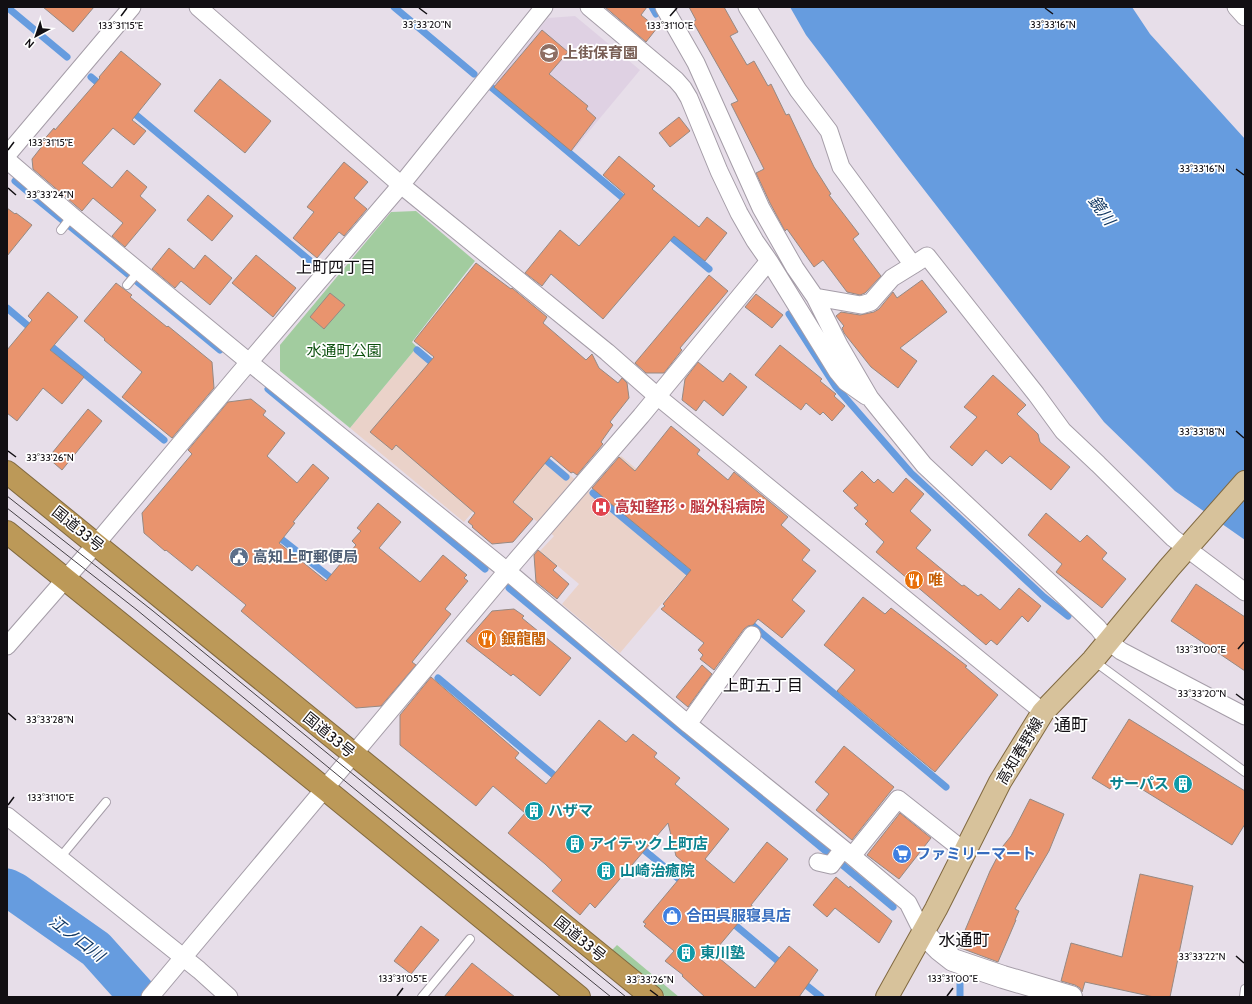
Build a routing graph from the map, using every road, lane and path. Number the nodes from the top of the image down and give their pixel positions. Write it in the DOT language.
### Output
graph roads {
  1 [pos="132,7"];
  2 [pos="198,7"];
  3 [pos="544,7"];
  4 [pos="589,7"];
  5 [pos="664,7"];
  6 [pos="747,7"];
  7 [pos="1236,7"];
  8 [pos="1245,16"];
  9 [pos="7,155"];
  10 [pos="7,160"];
  11 [pos="401,185"];
  12 [pos="72,216"];
  13 [pos="61,230"];
  14 [pos="768,261"];
  15 [pos="913,265"];
  16 [pos="139,271"];
  17 [pos="127,285"];
  18 [pos="815,297"];
  19 [pos="249,362"];
  20 [pos="657,396"];
  21 [pos="870,398"];
  22 [pos="7,472"];
  23 [pos="1245,482"];
  24 [pos="7,532"];
  25 [pos="1190,543"];
  26 [pos="96,544"];
  27 [pos="507,571"];
  28 [pos="65,579"];
  29 [pos="1245,592"];
  30 [pos="752,635"];
  31 [pos="1108,641"];
  32 [pos="7,646"];
  33 [pos="1093,660"];
  34 [pos="1043,712"];
  35 [pos="1245,716"];
  36 [pos="688,724"];
  37 [pos="354,755"];
  38 [pos="1245,772"];
  39 [pos="325,789"];
  40 [pos="106,802"];
  41 [pos="7,816"];
  42 [pos="848,852"];
  43 [pos="964,852"];
  44 [pos="60,859"];
  45 [pos="824,863"];
  46 [pos="924,933"];
  47 [pos="470,939"];
  48 [pos="183,958"];
  49 [pos="1245,989"];
  50 [pos="153,994"];
  51 [pos="229,997"];
  52 [pos="422,997"];
  53 [pos="579,997"];
  54 [pos="652,997"];
  55 [pos="887,997"];
  56 [pos="1070,997"];
  57 [pos="1244,997"];
  1 -- 9 [label="street"];
  2 -- 11 [label="street"];
  3 -- 11 [label="street"];
  4 -- 14 [label="street"];
  5 -- 18 [label="street"];
  6 -- 15 [label="street"];
  7 -- 8 [label="street"];
  10 -- 12 [label="street"];
  11 -- 19 [label="street"];
  11 -- 20 [label="street"];
  12 -- 13 [label="lane"];
  12 -- 16 [label="street"];
  14 -- 20 [label="street"];
  14 -- 21 [label="street"];
  15 -- 18 [label="street"];
  15 -- 25 [label="street"];
  16 -- 17 [label="lane"];
  16 -- 19 [label="street"];
  18 -- 21 [label="street"];
  19 -- 26 [label="street"];
  19 -- 27 [label="street"];
  20 -- 27 [label="street"];
  20 -- 34 [label="street"];
  21 -- 31 [label="street"];
  22 -- 26 [label="highway, 国道33号"];
  23 -- 25 [label="main road, 高知春野線"];
  24 -- 28 [label="highway"];
  25 -- 29 [label="street"];
  25 -- 31 [label="main road, 高知春野線"];
  26 -- 28 [label="street"];
  26 -- 37 [label="highway, 国道33号"];
  27 -- 36 [label="street"];
  27 -- 37 [label="street"];
  28 -- 32 [label="street"];
  28 -- 39 [label="highway"];
  30 -- 36 [label="street"];
  31 -- 33 [label="main road, 高知春野線"];
  31 -- 35 [label="street"];
  33 -- 34 [label="main road, 高知春野線"];
  33 -- 38 [label="lane"];
  34 -- 43 [label="main road, 高知春野線"];
  36 -- 42 [label="street"];
  37 -- 39 [label="street"];
  37 -- 54 [label="highway, 国道33号"];
  39 -- 48 [label="street"];
  39 -- 53 [label="highway"];
  40 -- 44 [label="lane"];
  41 -- 44 [label="street"];
  42 -- 43 [label="street"];
  42 -- 45 [label="street"];
  42 -- 46 [label="street"];
  43 -- 46 [label="main road, 高知春野線"];
  44 -- 48 [label="street"];
  46 -- 55 [label="main road, 高知春野線"];
  46 -- 56 [label="street"];
  47 -- 52 [label="lane"];
  48 -- 50 [label="street"];
  48 -- 51 [label="street"];
  49 -- 57 [label="lane"];
}
